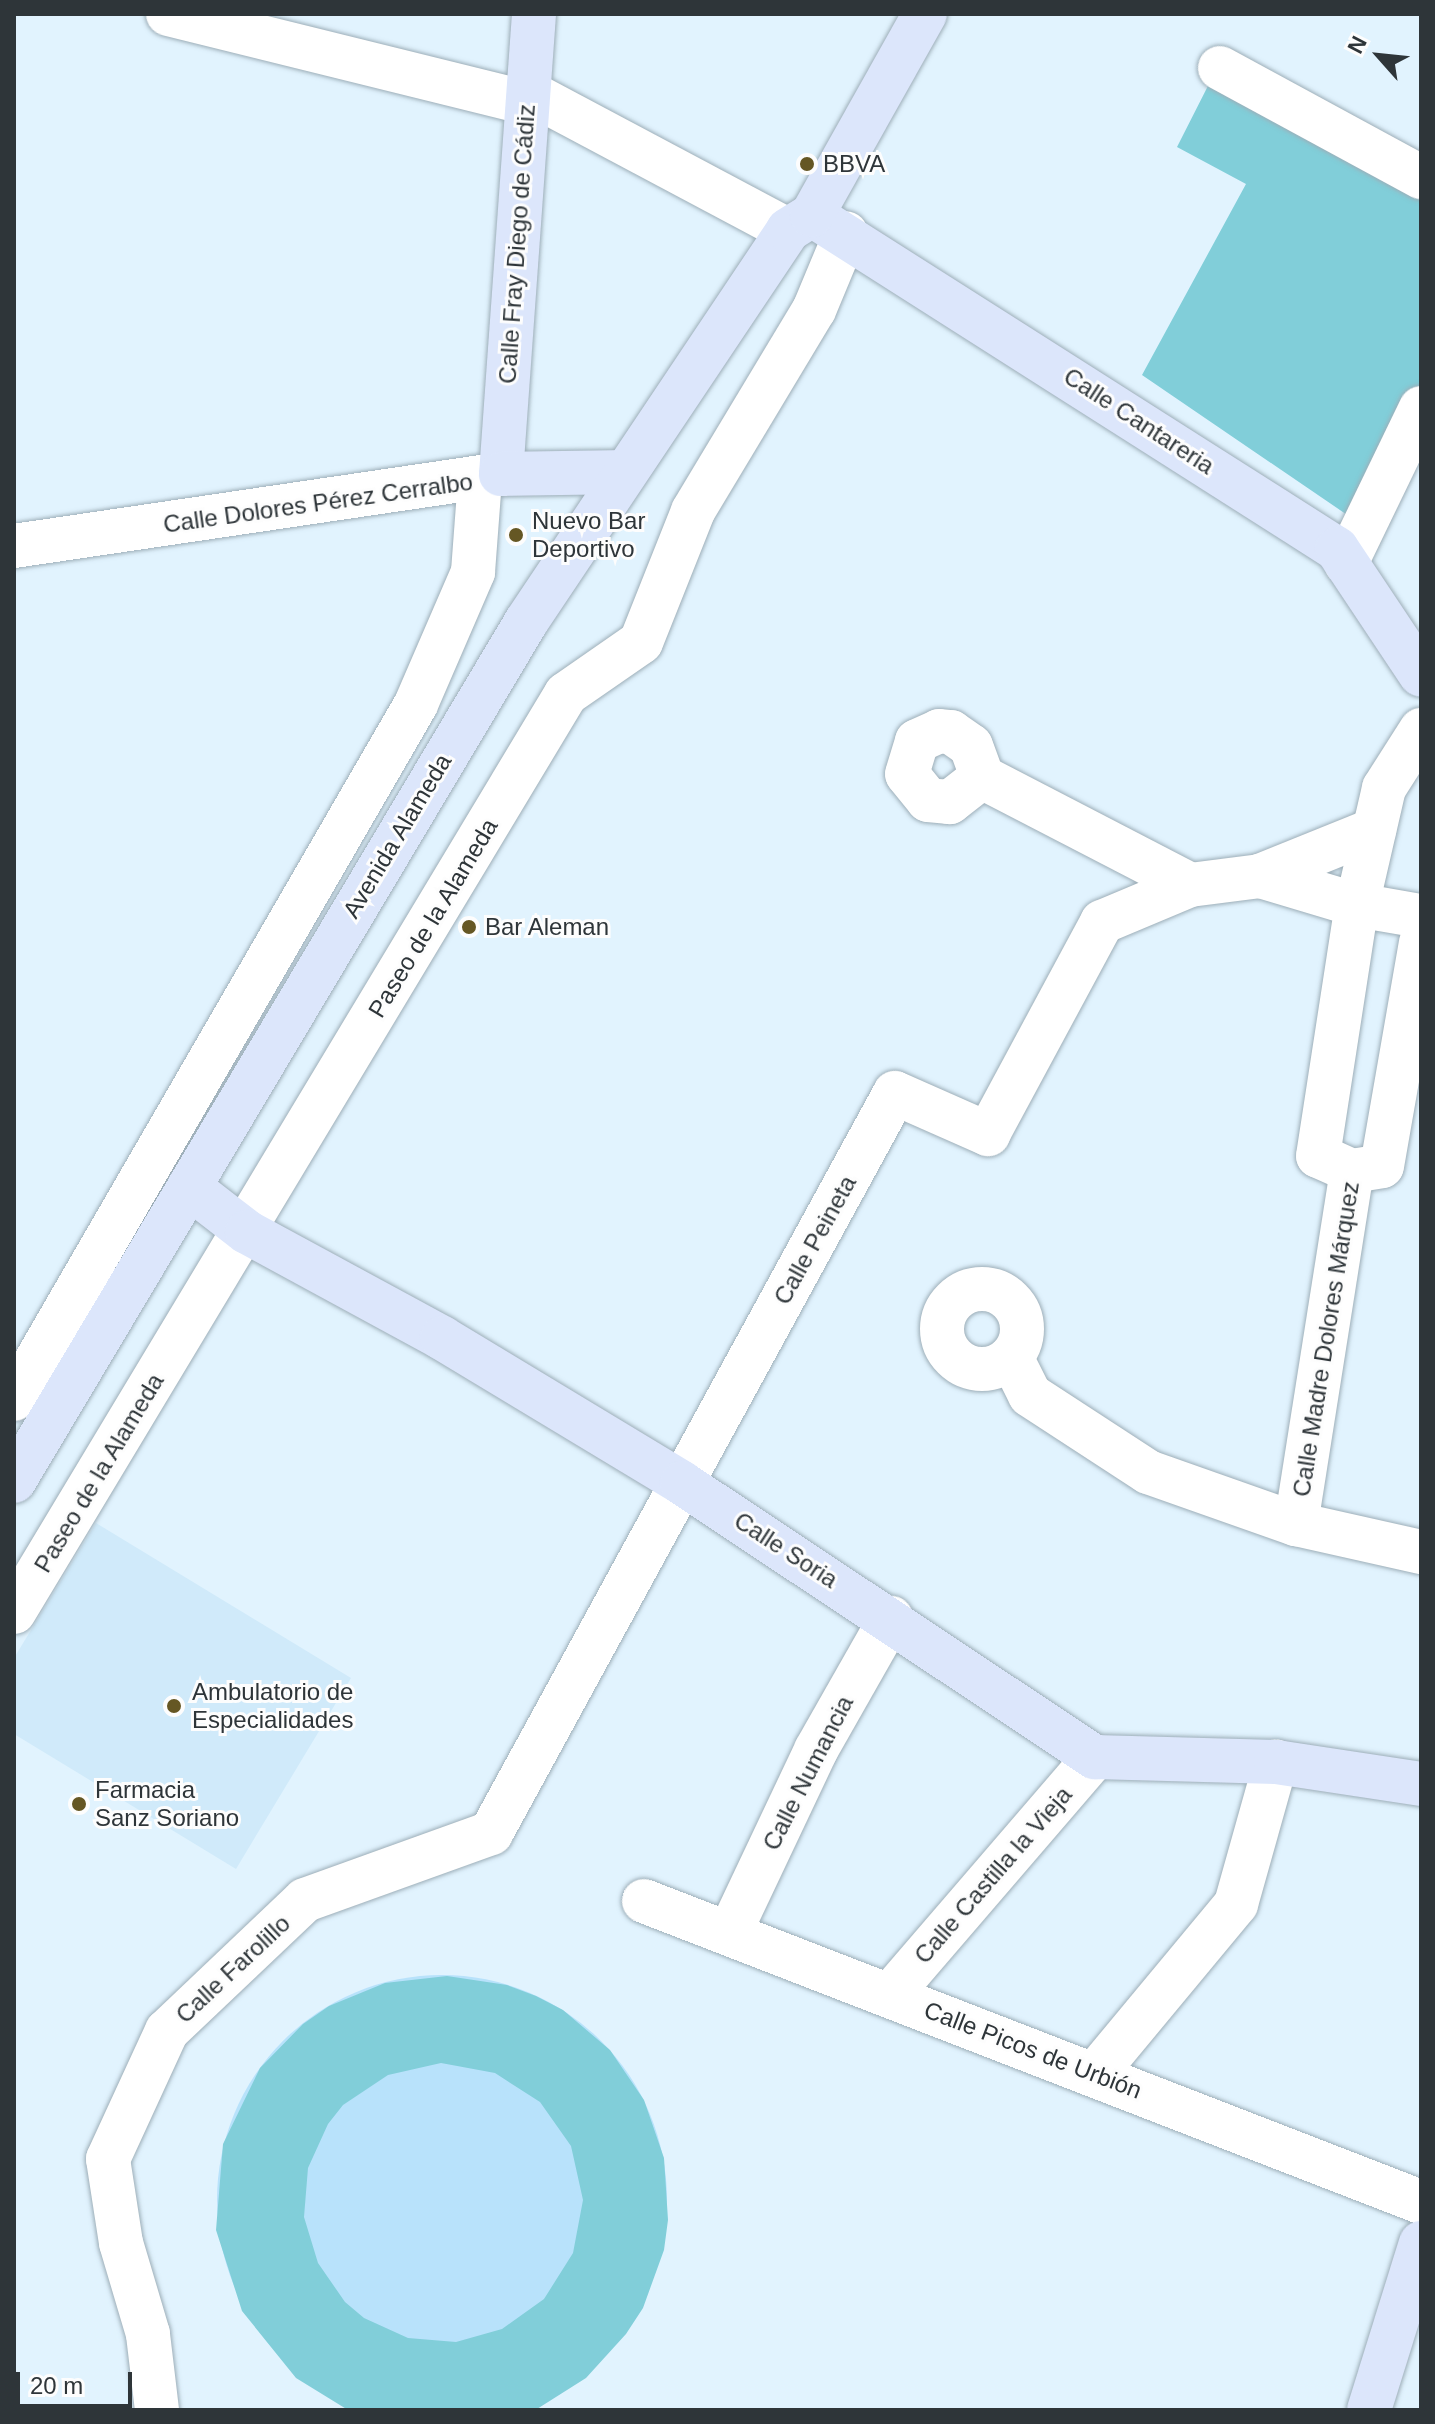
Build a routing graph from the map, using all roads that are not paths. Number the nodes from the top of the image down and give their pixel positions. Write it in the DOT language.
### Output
graph roads {
  1 [pos="168,14"];
  2 [pos="534,14"];
  3 [pos="925,14"];
  4 [pos="1220,68"];
  5 [pos="527,97"];
  6 [pos="1421,177"];
  7 [pos="816,226"];
  8 [pos="1421,408"];
  9 [pos="623,472"];
  10 [pos="491,476"];
  11 [pos="14,546"];
  12 [pos="1346,563"];
  13 [pos="1421,675"];
  14 [pos="1421,730"];
  15 [pos="982,777"];
  16 [pos="1374,830"];
  17 [pos="1260,876"];
  18 [pos="1190,885"];
  19 [pos="1357,905"];
  20 [pos="1421,916"];
  21 [pos="1421,942"];
  22 [pos="1336,1054"];
  23 [pos="1411,1066"];
  24 [pos="1335,1163"];
  25 [pos="189,1187"];
  26 [pos="247,1232"];
  27 [pos="1011,1357"];
  28 [pos="14,1399"];
  29 [pos="14,1481"];
  30 [pos="682,1483"];
  31 [pos="1296,1524"];
  32 [pos="1421,1552"];
  33 [pos="14,1612"];
  34 [pos="891,1618"];
  35 [pos="1095,1757"];
  36 [pos="1276,1762"];
  37 [pos="1421,1784"];
  38 [pos="491,1833"];
  39 [pos="644,1901"];
  40 [pos="731,1930"];
  41 [pos="891,1994"];
  42 [pos="1095,2074"];
  43 [pos="1421,2202"];
  44 [pos="1421,2243"];
  45 [pos="157,2410"];
  46 [pos="1369,2410"];
  1 -- 5 [label="street"];
  2 -- 5 [label="street, Calle Fray Diego de Cádiz"];
  3 -- 7 [label="street, Avenida Alameda"];
  4 -- 6 [label="street"];
  5 -- 7 [label="street"];
  5 -- 10 [label="street, Calle Fray Diego de Cádiz"];
  7 -- 9 [label="street, Avenida Alameda"];
  7 -- 12 [label="street, Calle Cantareria"];
  7 -- 26 [label="street, Paseo de la Alameda"];
  8 -- 12 [label="street"];
  9 -- 10 [label="street, Calle Dolores Pérez Cerralbo"];
  9 -- 25 [label="street, Avenida Alameda"];
  10 -- 11 [label="street, Calle Dolores Pérez Cerralbo"];
  10 -- 28 [label="street"];
  12 -- 13 [label="street, Calle Cantareria"];
  14 -- 16 [label="street, Calle Madre Dolores Márquez"];
  15 -- 18 [label="street"];
  16 -- 17 [label="street"];
  16 -- 19 [label="street, Calle Madre Dolores Márquez"];
  17 -- 18 [label="street, Calle Peineta"];
  17 -- 19 [label="street"];
  18 -- 30 [label="street, Calle Peineta"];
  19 -- 20 [label="street"];
  19 -- 22 [label="street, Calle Madre Dolores Márquez"];
  21 -- 23 [label="street, Calle Madre Dolores Márquez"];
  22 -- 23 [label="street"];
  22 -- 24 [label="street, Calle Madre Dolores Márquez"];
  23 -- 24 [label="street, Calle Madre Dolores Márquez"];
  24 -- 31 [label="street, Calle Madre Dolores Márquez"];
  25 -- 26 [label="street, Calle Soria"];
  25 -- 29 [label="street, Avenida Alameda"];
  26 -- 30 [label="street, Calle Soria"];
  26 -- 33 [label="street, Paseo de la Alameda"];
  27 -- 31 [label="street"];
  30 -- 34 [label="street, Calle Soria"];
  30 -- 38 [label="street, Calle Peineta"];
  31 -- 32 [label="street"];
  34 -- 35 [label="street, Calle Soria"];
  34 -- 40 [label="street, Calle Numancia"];
  35 -- 36 [label="street"];
  35 -- 41 [label="street, Calle Castilla la Vieja"];
  36 -- 37 [label="street"];
  36 -- 42 [label="street"];
  38 -- 45 [label="street, Calle Farolillo"];
  39 -- 40 [label="street, Calle Picos de Urbión"];
  40 -- 41 [label="street, Calle Picos de Urbión"];
  41 -- 42 [label="street, Calle Picos de Urbión"];
  42 -- 43 [label="street, Calle Picos de Urbión"];
  44 -- 46 [label="street"];
}
